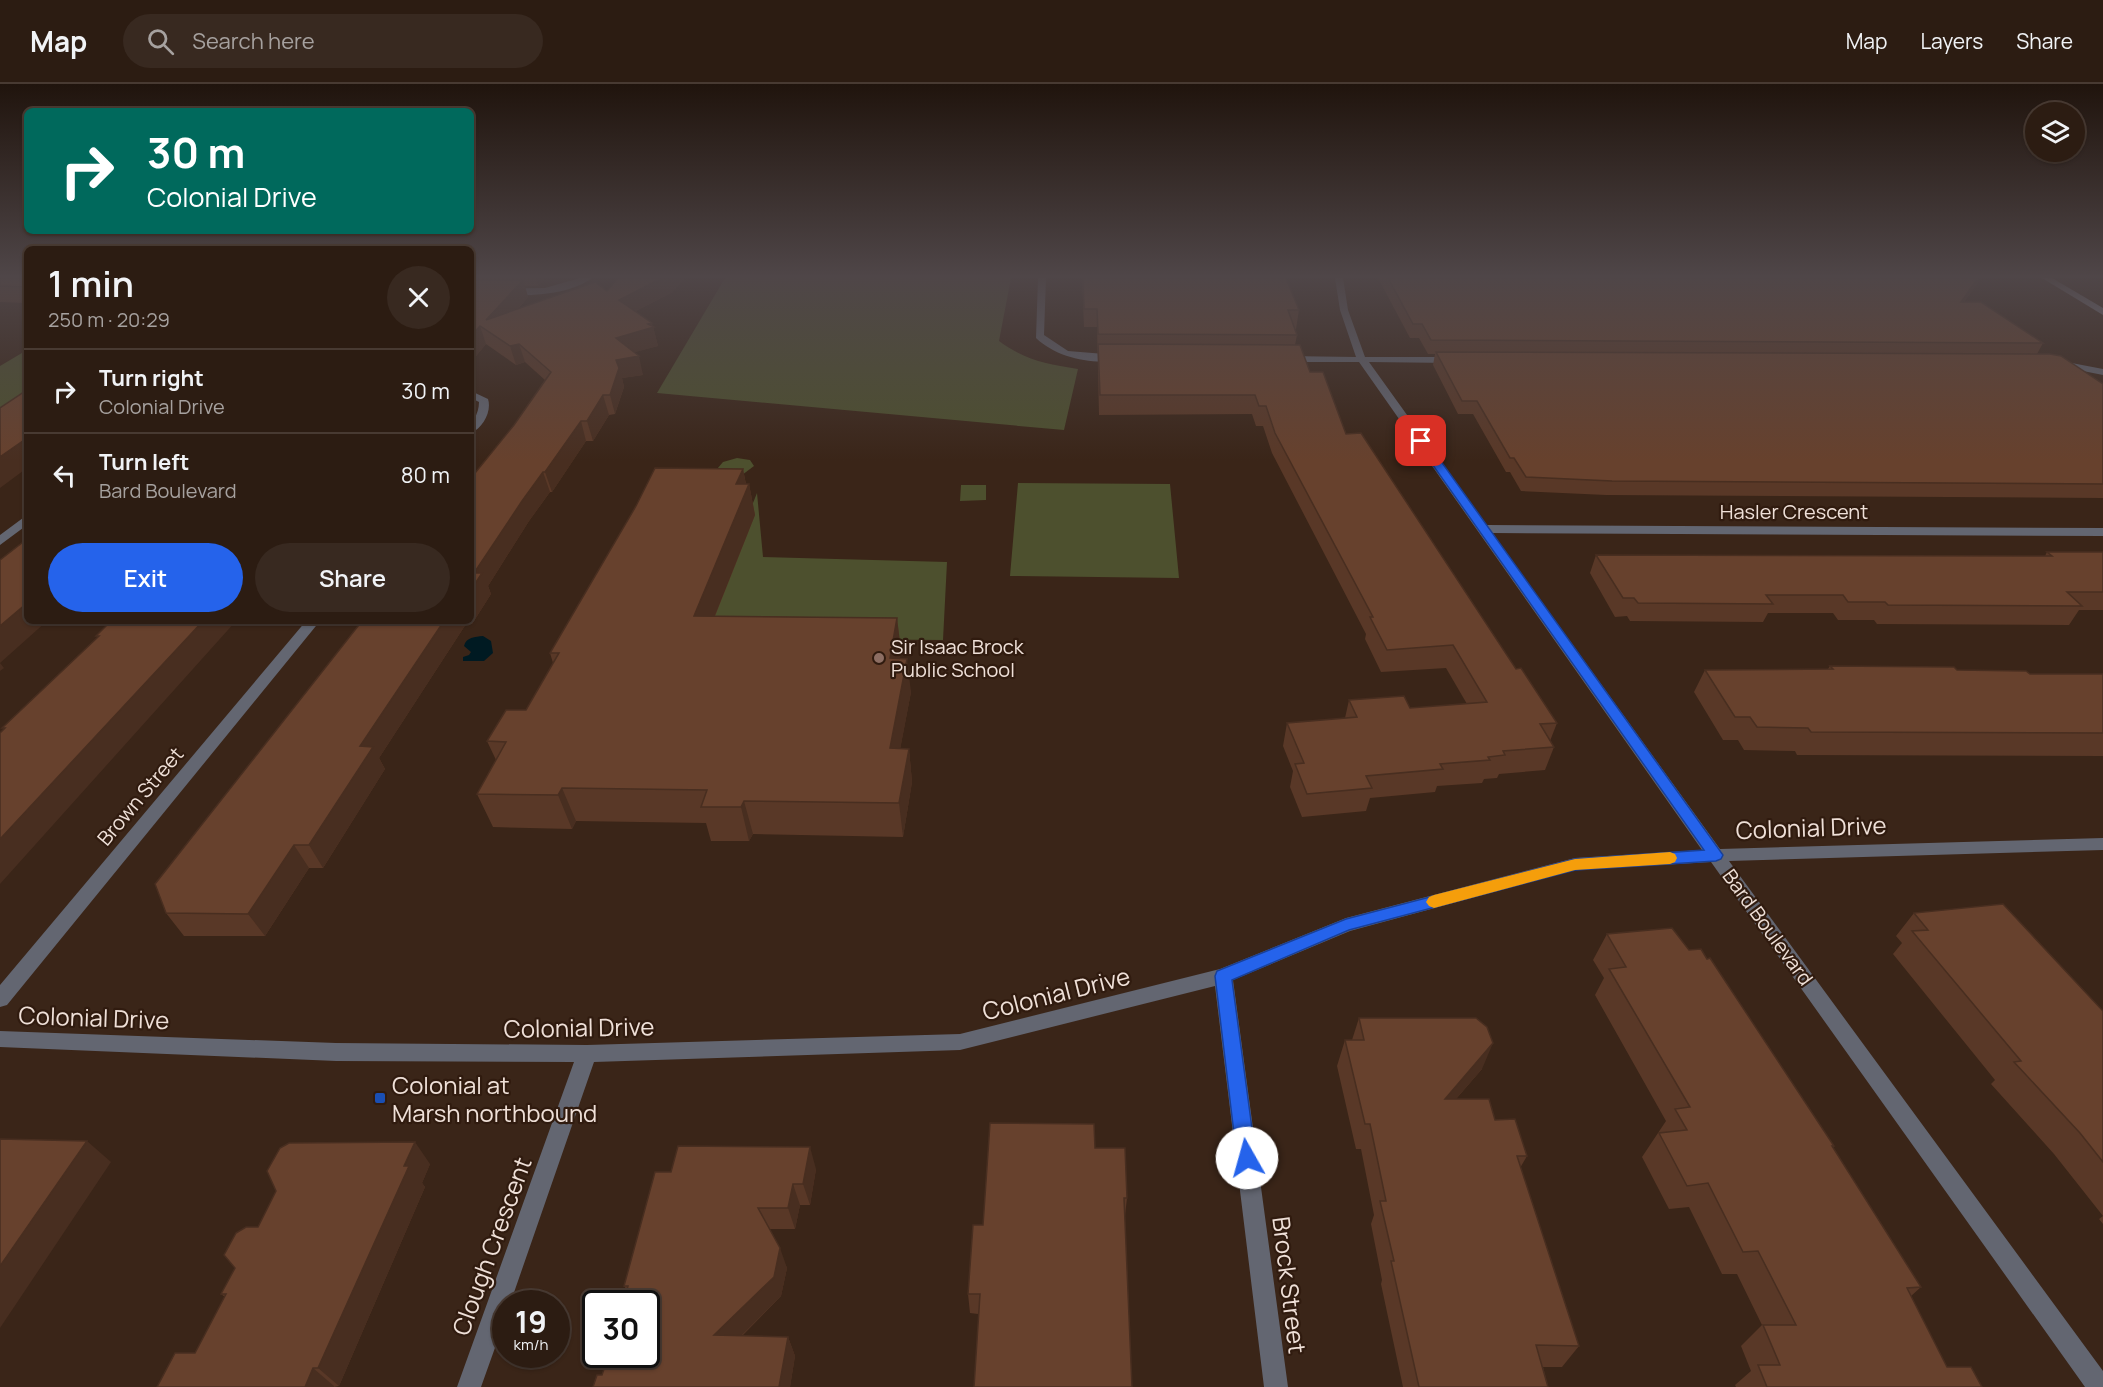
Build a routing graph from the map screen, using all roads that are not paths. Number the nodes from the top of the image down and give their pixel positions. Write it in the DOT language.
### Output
graph roads {
  1 [pos="1042,339"];
  2 [pos="1353,339"];
  3 [pos="1124,358"];
  4 [pos="1275,359"];
  5 [pos="1362,360"];
  6 [pos="1464,360"];
  7 [pos="2042,362"];
  8 [pos="2103,372"];
  9 [pos="474,395"];
  10 [pos="474,426"];
  11 [pos="24,521"];
  12 [pos="1484,529"];
  13 [pos="2103,532"];
  14 [pos="0,540"];
  15 [pos="311,624"];
  16 [pos="2103,844"];
  17 [pos="1716,855"];
  18 [pos="1223,976"];
  19 [pos="0,999"];
  20 [pos="0,1039"];
  21 [pos="587,1054"];
  22 [pos="469,1387"];
  23 [pos="1276,1387"];
  24 [pos="2100,1387"];
  1 -- 3 [label="street"];
  2 -- 5 [label="street, Bard Boulevard"];
  4 -- 5 [label="street"];
  5 -- 6 [label="street"];
  5 -- 12 [label="street, Bard Boulevard"];
  7 -- 8 [label="street"];
  9 -- 10 [label="street"];
  11 -- 14 [label="street"];
  12 -- 13 [label="street, Hasler Crescent"];
  12 -- 17 [label="street, Bard Boulevard"];
  15 -- 19 [label="street, Brown Street"];
  16 -- 17 [label="street, Colonial Drive"];
  17 -- 18 [label="street, Colonial Drive"];
  17 -- 24 [label="street, Bard Boulevard"];
  18 -- 21 [label="street, Colonial Drive"];
  18 -- 23 [label="street, Brock Street"];
  20 -- 21 [label="street, Colonial Drive"];
  21 -- 22 [label="street, Clough Crescent"];
}
